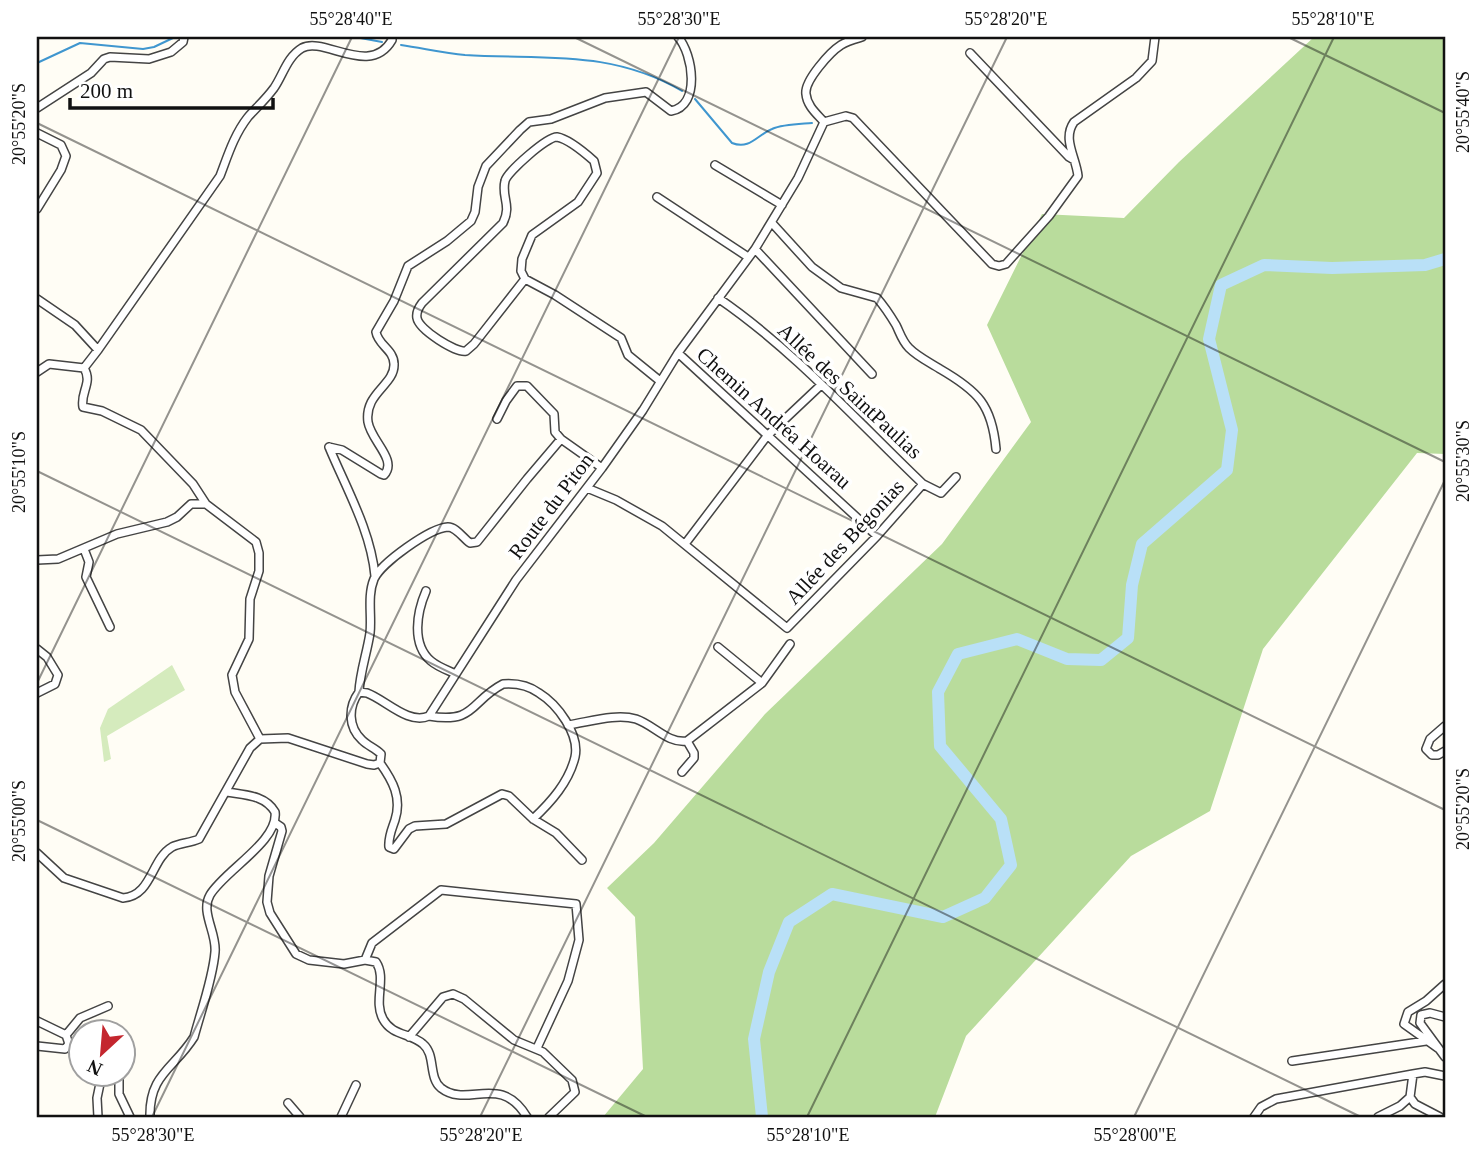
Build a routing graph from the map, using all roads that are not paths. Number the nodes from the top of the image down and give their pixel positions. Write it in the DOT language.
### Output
graph roads {
  1 [pos="184,37"];
  2 [pos="392,37"];
  3 [pos="678,37"];
  4 [pos="862,37"];
  5 [pos="1154,37"];
  6 [pos="970,53"];
  7 [pos="37,108"];
  8 [pos="824,122"];
  9 [pos="37,133"];
  10 [pos="1075,160"];
  11 [pos="715,164"];
  12 [pos="657,197"];
  13 [pos="782,205"];
  14 [pos="37,209"];
  15 [pos="772,223"];
  16 [pos="755,249"];
  17 [pos="748,257"];
  18 [pos="525,279"];
  19 [pos="719,298"];
  20 [pos="37,299"];
  21 [pos="99,350"];
  22 [pos="678,353"];
  23 [pos="84,368"];
  24 [pos="37,372"];
  25 [pos="872,374"];
  26 [pos="660,381"];
  27 [pos="821,385"];
  28 [pos="497,419"];
  29 [pos="767,436"];
  30 [pos="561,439"];
  31 [pos="996,449"];
  32 [pos="602,468"];
  33 [pos="956,477"];
  34 [pos="923,484"];
  35 [pos="587,488"];
  36 [pos="206,504"];
  37 [pos="877,536"];
  38 [pos="685,544"];
  39 [pos="84,549"];
  40 [pos="37,560"];
  41 [pos="375,576"];
  42 [pos="426,591"];
  43 [pos="110,627"];
  44 [pos="790,644"];
  45 [pos="718,647"];
  46 [pos="37,649"];
  47 [pos="456,674"];
  48 [pos="762,683"];
  49 [pos="359,692"];
  50 [pos="37,693"];
  51 [pos="429,716"];
  52 [pos="568,725"];
  53 [pos="1445,726"];
  54 [pos="260,739"];
  55 [pos="687,741"];
  56 [pos="1445,751"];
  57 [pos="380,763"];
  58 [pos="682,772"];
  59 [pos="228,792"];
  60 [pos="533,820"];
  61 [pos="275,823"];
  62 [pos="37,853"];
  63 [pos="582,860"];
  64 [pos="365,960"];
  65 [pos="1445,984"];
  66 [pos="108,1006"];
  67 [pos="1445,1017"];
  68 [pos="78,1018"];
  69 [pos="37,1021"];
  70 [pos="66,1035"];
  71 [pos="409,1037"];
  72 [pos="1426,1041"];
  73 [pos="37,1046"];
  74 [pos="66,1048"];
  75 [pos="537,1048"];
  76 [pos="1439,1049"];
  77 [pos="1445,1057"];
  78 [pos="1292,1061"];
  79 [pos="1413,1074"];
  80 [pos="1445,1076"];
  81 [pos="356,1084"];
  82 [pos="99,1088"];
  83 [pos="119,1088"];
  84 [pos="1410,1097"];
  85 [pos="288,1103"];
  86 [pos="98,1117"];
  87 [pos="130,1117"];
  88 [pos="150,1117"];
  89 [pos="300,1117"];
  90 [pos="341,1117"];
  91 [pos="527,1117"];
  92 [pos="549,1117"];
  93 [pos="1254,1117"];
  94 [pos="1378,1117"];
  95 [pos="1440,1117"];
  1 -- 7 [label="street"];
  2 -- 21 [label="street"];
  3 -- 41 [label="street"];
  4 -- 8 [label="street"];
  5 -- 10 [label="street"];
  6 -- 10 [label="street"];
  8 -- 10 [label="street"];
  8 -- 13 [label="street, Route du Piton"];
  9 -- 14 [label="street"];
  11 -- 13 [label="street"];
  12 -- 17 [label="street"];
  13 -- 15 [label="street, Route du Piton"];
  15 -- 16 [label="street, Route du Piton"];
  15 -- 31 [label="street"];
  16 -- 17 [label="street, Route du Piton"];
  16 -- 25 [label="street"];
  17 -- 19 [label="street, Route du Piton"];
  18 -- 18 [label="street"];
  18 -- 26 [label="street"];
  19 -- 22 [label="street, Route du Piton"];
  19 -- 27 [label="street, Allée des SaintPaulias"];
  20 -- 21 [label="street"];
  21 -- 23 [label="street"];
  22 -- 26 [label="street, Route du Piton"];
  22 -- 29 [label="street, Chemin Andréa Hoarau"];
  23 -- 24 [label="street"];
  23 -- 36 [label="street"];
  26 -- 32 [label="street, Route du Piton"];
  27 -- 29 [label="street"];
  27 -- 34 [label="street, Allée des SaintPaulias"];
  28 -- 30 [label="street"];
  29 -- 37 [label="street, Chemin Andréa Hoarau"];
  29 -- 38 [label="street"];
  30 -- 32 [label="street"];
  30 -- 41 [label="street"];
  32 -- 35 [label="street, Route du Piton"];
  33 -- 34 [label="street, Allée des SaintPaulias"];
  34 -- 37 [label="street, Allée des Bégonias"];
  35 -- 38 [label="street, Allée des Bégonias"];
  35 -- 47 [label="street, Route du Piton"];
  36 -- 39 [label="street"];
  36 -- 54 [label="street"];
  37 -- 38 [label="street, Allée des Bégonias"];
  39 -- 40 [label="street"];
  39 -- 43 [label="street"];
  41 -- 49 [label="street"];
  42 -- 47 [label="street"];
  44 -- 48 [label="street"];
  45 -- 48 [label="street"];
  46 -- 50 [label="street"];
  47 -- 51 [label="street, Route du Piton"];
  48 -- 55 [label="street"];
  49 -- 51 [label="street"];
  49 -- 57 [label="street"];
  51 -- 52 [label="street"];
  52 -- 55 [label="street"];
  52 -- 60 [label="street"];
  53 -- 56 [label="street"];
  54 -- 57 [label="street"];
  54 -- 59 [label="street"];
  55 -- 58 [label="street"];
  57 -- 60 [label="street"];
  59 -- 61 [label="street"];
  59 -- 62 [label="street"];
  60 -- 63 [label="street"];
  61 -- 64 [label="street"];
  61 -- 88 [label="street"];
  64 -- 71 [label="street"];
  64 -- 75 [label="street"];
  65 -- 72 [label="street"];
  66 -- 68 [label="street"];
  67 -- 76 [label="street"];
  69 -- 70 [label="street"];
  71 -- 75 [label="street"];
  71 -- 91 [label="street"];
  72 -- 76 [label="street"];
  72 -- 78 [label="street"];
  73 -- 74 [label="street"];
  75 -- 92 [label="street"];
  76 -- 77 [label="street"];
  79 -- 80 [label="street"];
  79 -- 84 [label="street"];
  79 -- 93 [label="street"];
  81 -- 90 [label="street"];
  82 -- 86 [label="street"];
  83 -- 87 [label="street"];
  84 -- 94 [label="street"];
  84 -- 95 [label="street"];
  85 -- 89 [label="street"];
}
